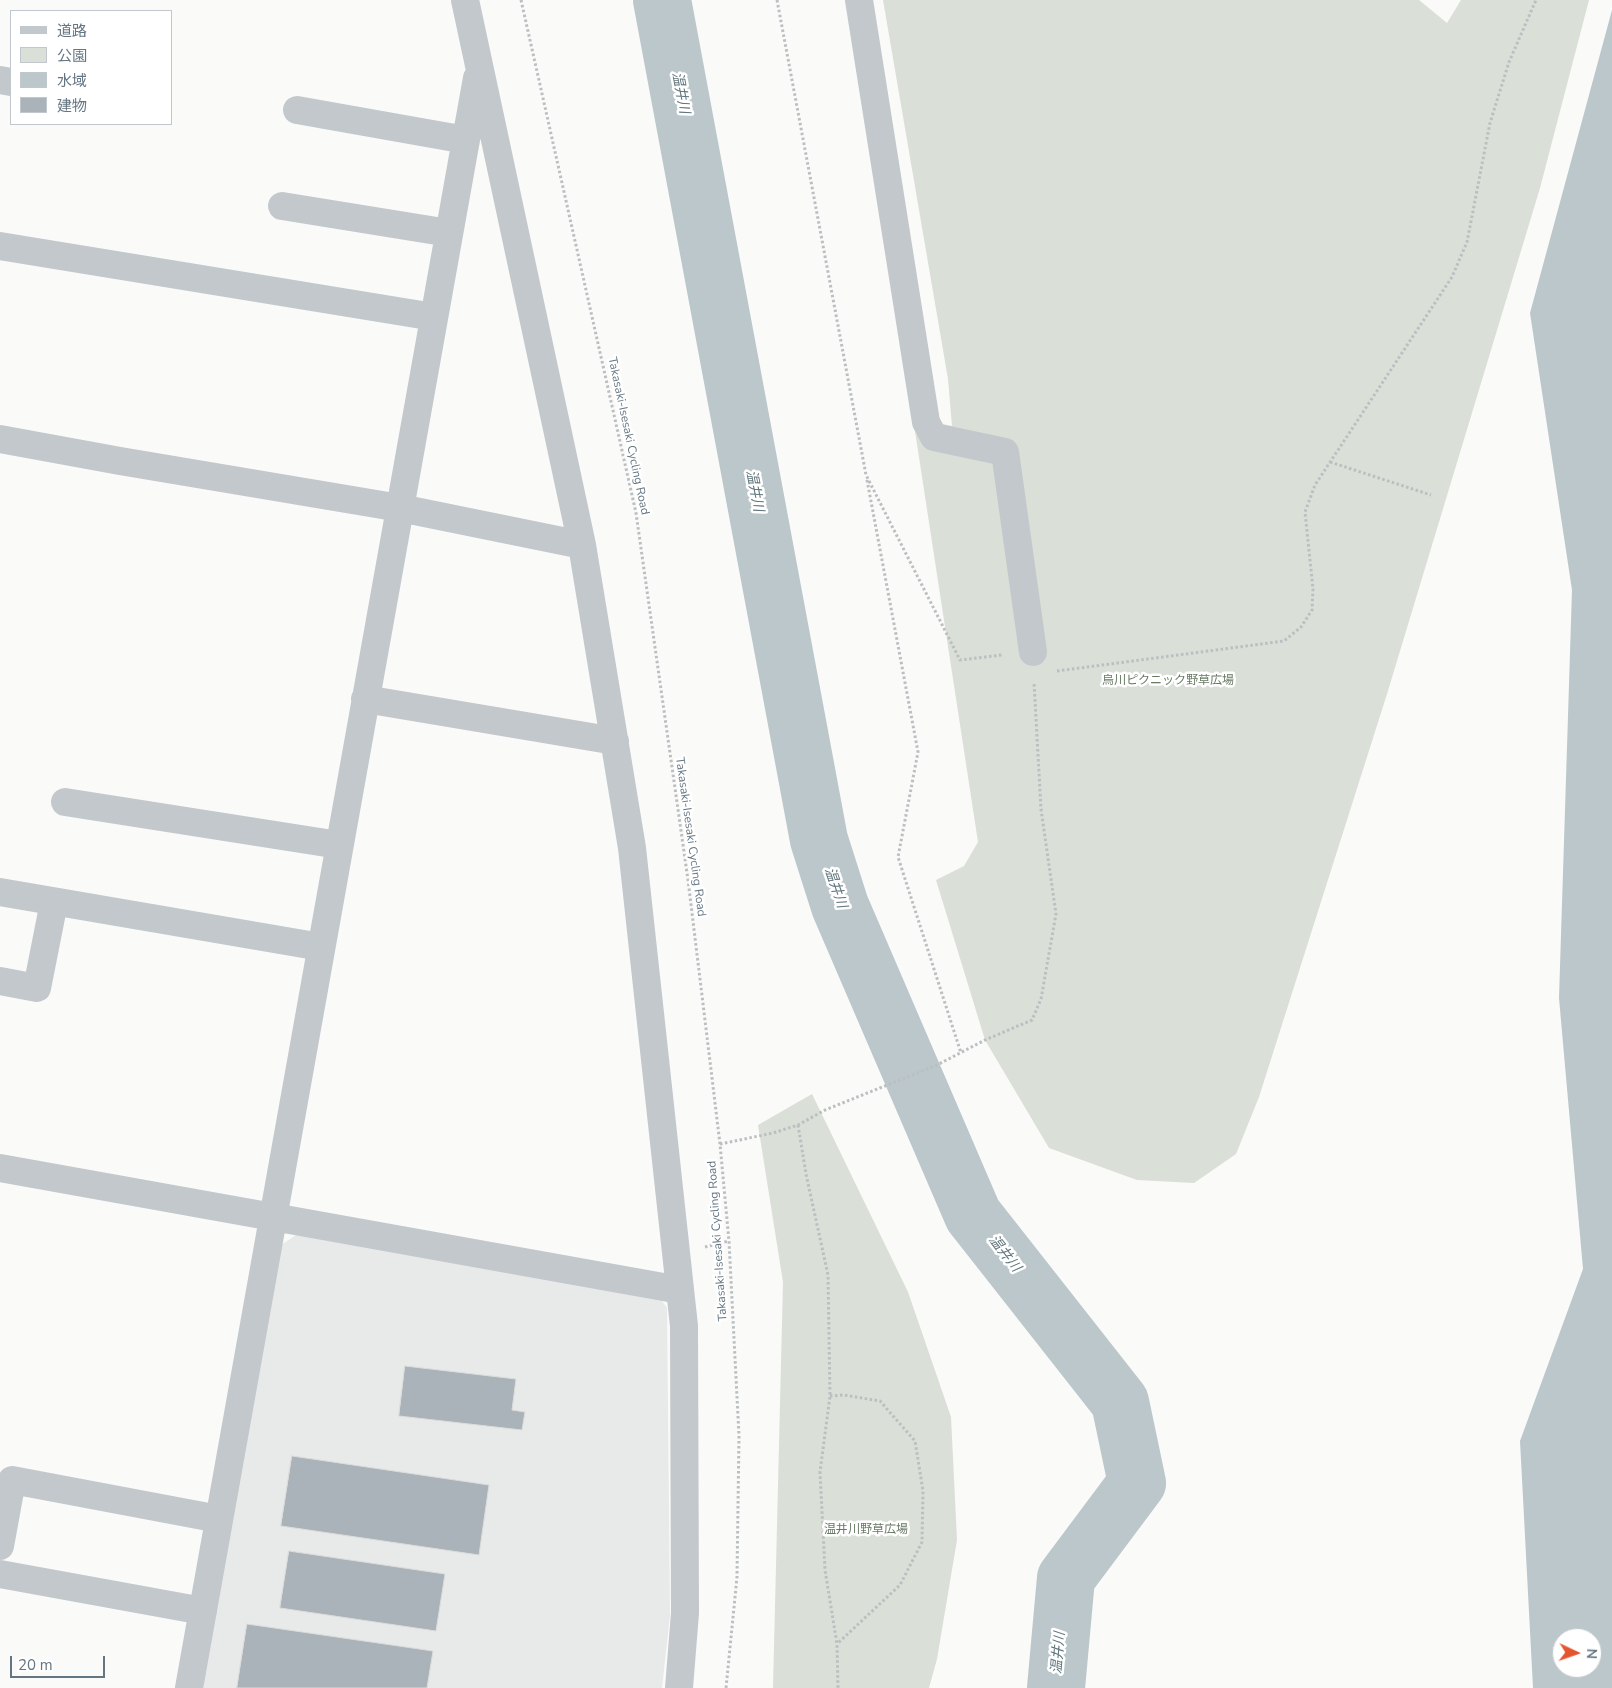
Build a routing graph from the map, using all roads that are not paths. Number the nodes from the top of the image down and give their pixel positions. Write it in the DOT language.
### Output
graph roads {
  1 [pos="465,0"];
  2 [pos="859,0"];
  3 [pos="479,65"];
  4 [pos="297,110"];
  5 [pos="466,140"];
  6 [pos="282,206"];
  7 [pos="449,233"];
  8 [pos="0,246"];
  9 [pos="434,316"];
  10 [pos="0,439"];
  11 [pos="400,508"];
  12 [pos="582,545"];
  13 [pos="1033,652"];
  14 [pos="366,700"];
  15 [pos="615,741"];
  16 [pos="65,802"];
  17 [pos="339,845"];
  18 [pos="0,892"];
  19 [pos="54,902"];
  20 [pos="321,947"];
  21 [pos="0,981"];
  22 [pos="0,1168"];
  23 [pos="273,1218"];
  24 [pos="680,1290"];
  25 [pos="219,1519"];
  26 [pos="0,1546"];
  27 [pos="0,1574"];
  28 [pos="203,1611"];
  29 [pos="189,1688"];
  30 [pos="678,1688"];
  1 -- 3 [label="street"];
  2 -- 13 [label="street"];
  3 -- 5 [label="street"];
  3 -- 12 [label="street"];
  4 -- 5 [label="street"];
  5 -- 7 [label="street"];
  6 -- 7 [label="street"];
  7 -- 9 [label="street"];
  8 -- 9 [label="street"];
  9 -- 11 [label="street"];
  10 -- 11 [label="street"];
  11 -- 12 [label="street"];
  11 -- 14 [label="street"];
  12 -- 15 [label="street"];
  14 -- 15 [label="street"];
  14 -- 17 [label="street"];
  15 -- 24 [label="street"];
  16 -- 17 [label="street"];
  17 -- 20 [label="street"];
  18 -- 19 [label="street"];
  19 -- 20 [label="street"];
  19 -- 21 [label="street"];
  20 -- 23 [label="street"];
  22 -- 23 [label="street"];
  23 -- 24 [label="street"];
  23 -- 25 [label="street"];
  24 -- 30 [label="street"];
  25 -- 26 [label="street"];
  25 -- 28 [label="street"];
  27 -- 28 [label="street"];
  28 -- 29 [label="street"];
}
